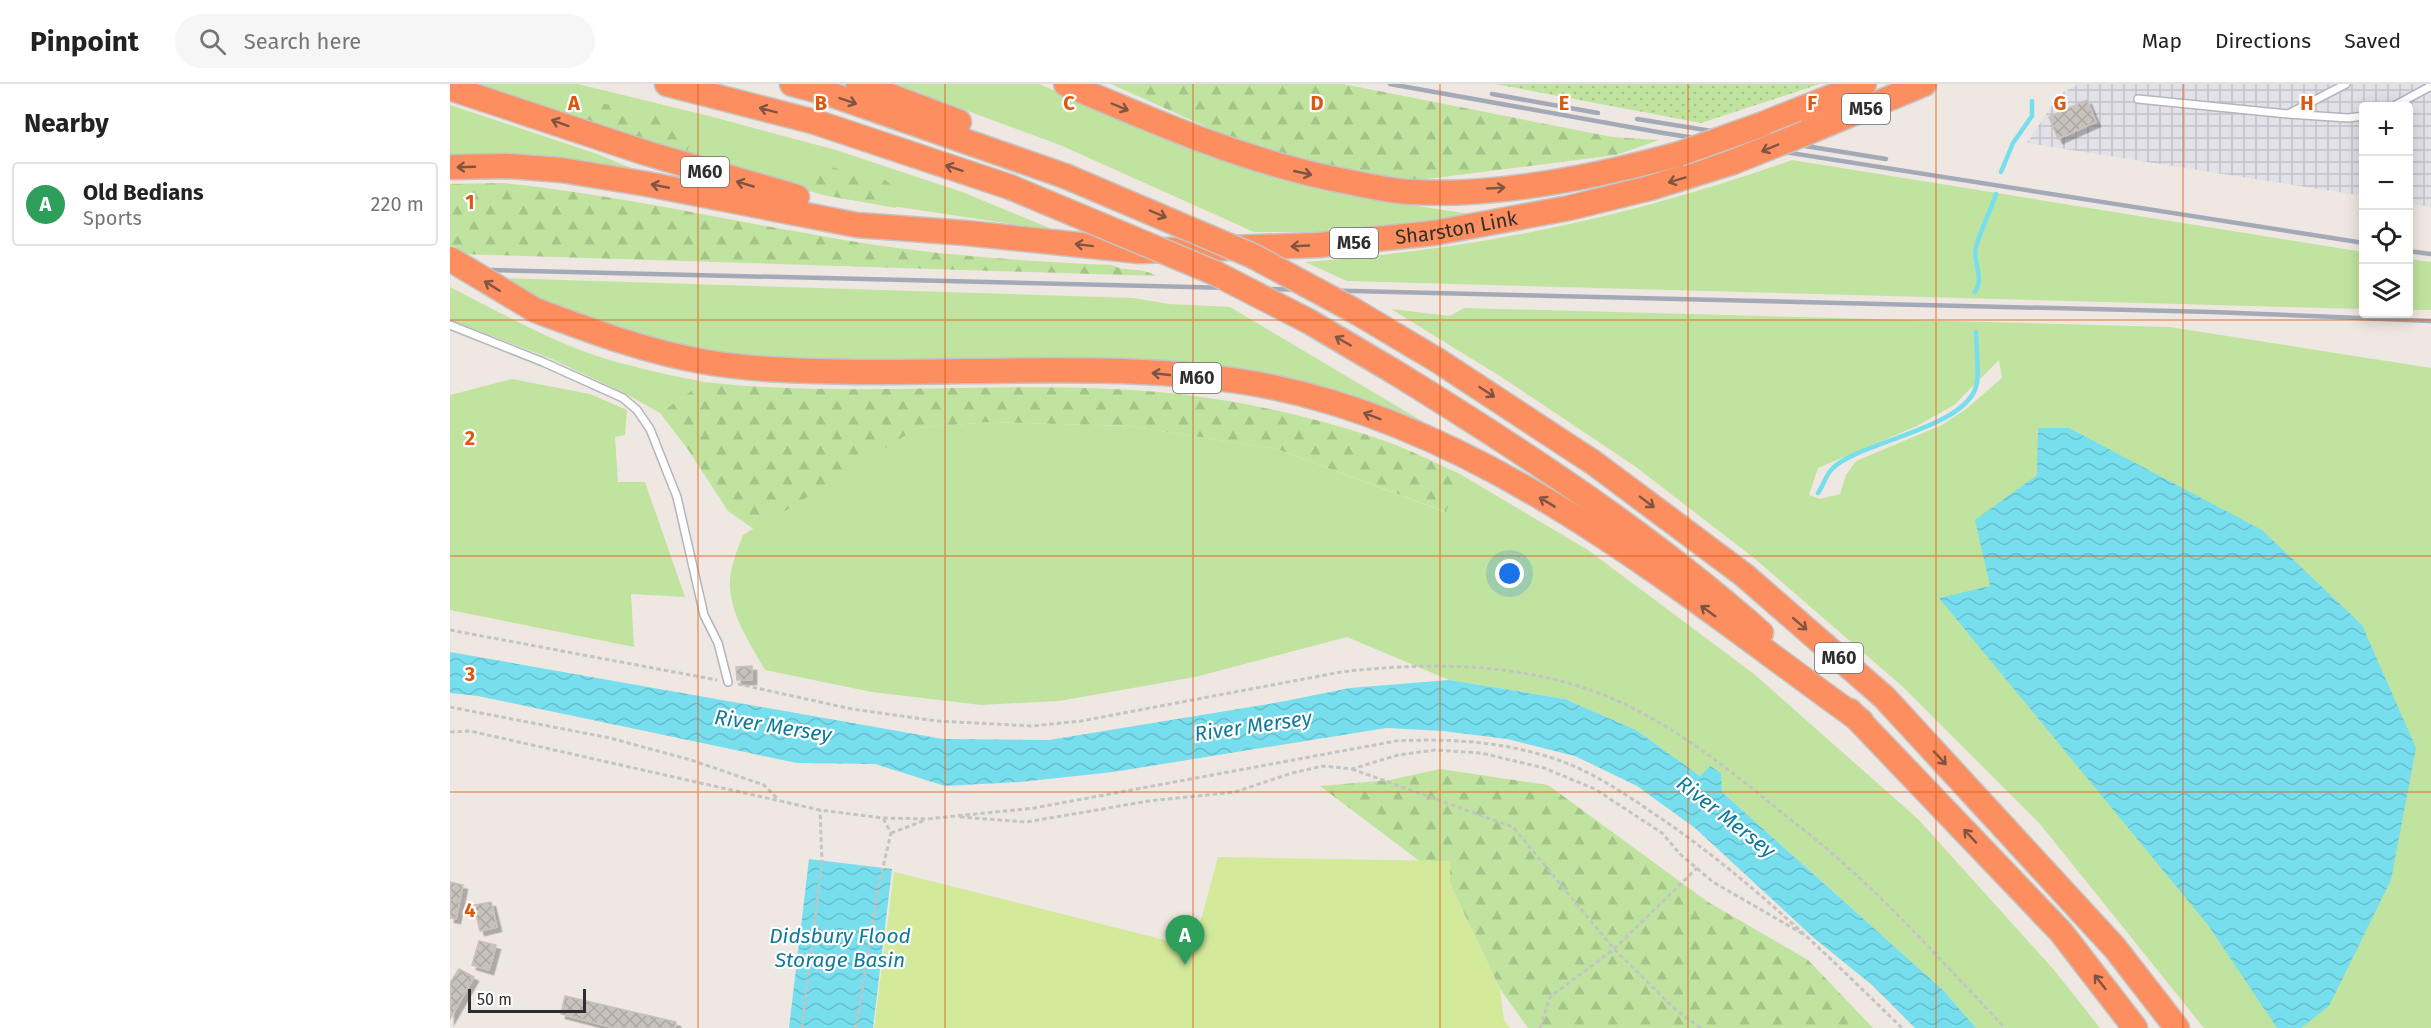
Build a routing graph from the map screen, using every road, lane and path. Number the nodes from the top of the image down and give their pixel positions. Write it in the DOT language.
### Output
graph roads {
  1 [pos="667,84"];
  2 [pos="792,84"];
  3 [pos="858,84"];
  4 [pos="1066,84"];
  5 [pos="1864,84"];
  6 [pos="1924,84"];
  7 [pos="2346,84"];
  8 [pos="2431,86"];
  9 [pos="450,88"];
  10 [pos="2138,99"];
  11 [pos="2401,102"];
  12 [pos="2288,114"];
  13 [pos="2359,117"];
  14 [pos="450,167"];
  15 [pos="1065,176"];
  16 [pos="966,233"];
  17 [pos="450,259"];
  18 [pos="450,325"];
  19 [pos="450,630"];
  20 [pos="728,682"];
  21 [pos="450,707"];
  22 [pos="1861,721"];
  23 [pos="450,732"];
  24 [pos="1352,769"];
  25 [pos="779,800"];
  26 [pos="820,810"];
  27 [pos="951,817"];
  28 [pos="884,818"];
  29 [pos="927,819"];
  30 [pos="891,833"];
  31 [pos="1697,868"];
  32 [pos="1808,936"];
  33 [pos="1614,949"];
  34 [pos="802,1028"];
  35 [pos="856,1028"];
  36 [pos="1540,1028"];
  37 [pos="1701,1028"];
  38 [pos="1902,1028"];
  39 [pos="2005,1028"];
  40 [pos="2135,1028"];
  41 [pos="2177,1028"];
  22 -- 1 [label="highway, M60, one-way, bridge"];
  2 -- 15 [label="highway, M60, one-way"];
  3 -- 15 [label="highway, M60"];
  4 -- 5 [label="highway, Sharston Link / M56, one-way, bridge"];
  6 -- 16 [label="highway, Sharston Link / M56, one-way, bridge"];
  7 -- 12 [label="lane"];
  8 -- 11 [label="lane"];
  16 -- 9 [label="highway, M60, one-way"];
  10 -- 12 [label="lane"];
  12 -- 13 [label="lane"];
  16 -- 14 [label="highway, M56, one-way"];
  15 -- 41 [label="highway, M60, one-way, bridge"];
  22 -- 17 [label="highway, M60, one-way, bridge"];
  18 -- 20 [label="lane"];
  19 -- 20 [label="path"];
  20 -- 39 [label="path"];
  21 -- 25 [label="path"];
  40 -- 22 [label="highway, M60, one-way"];
  23 -- 25 [label="path"];
  24 -- 27 [label="path"];
  24 -- 31 [label="path"];
  24 -- 33 [label="path"];
  25 -- 26 [label="path"];
  26 -- 28 [label="path"];
  26 -- 34 [label="path"];
  27 -- 29 [label="path"];
  27 -- 32 [label="path"];
  28 -- 29 [label="path"];
  28 -- 30 [label="path"];
  29 -- 30 [label="path"];
  30 -- 35 [label="path"];
  31 -- 32 [label="path"];
  31 -- 33 [label="path"];
  32 -- 38 [label="path"];
  33 -- 36 [label="path"];
  33 -- 37 [label="path"];
}
